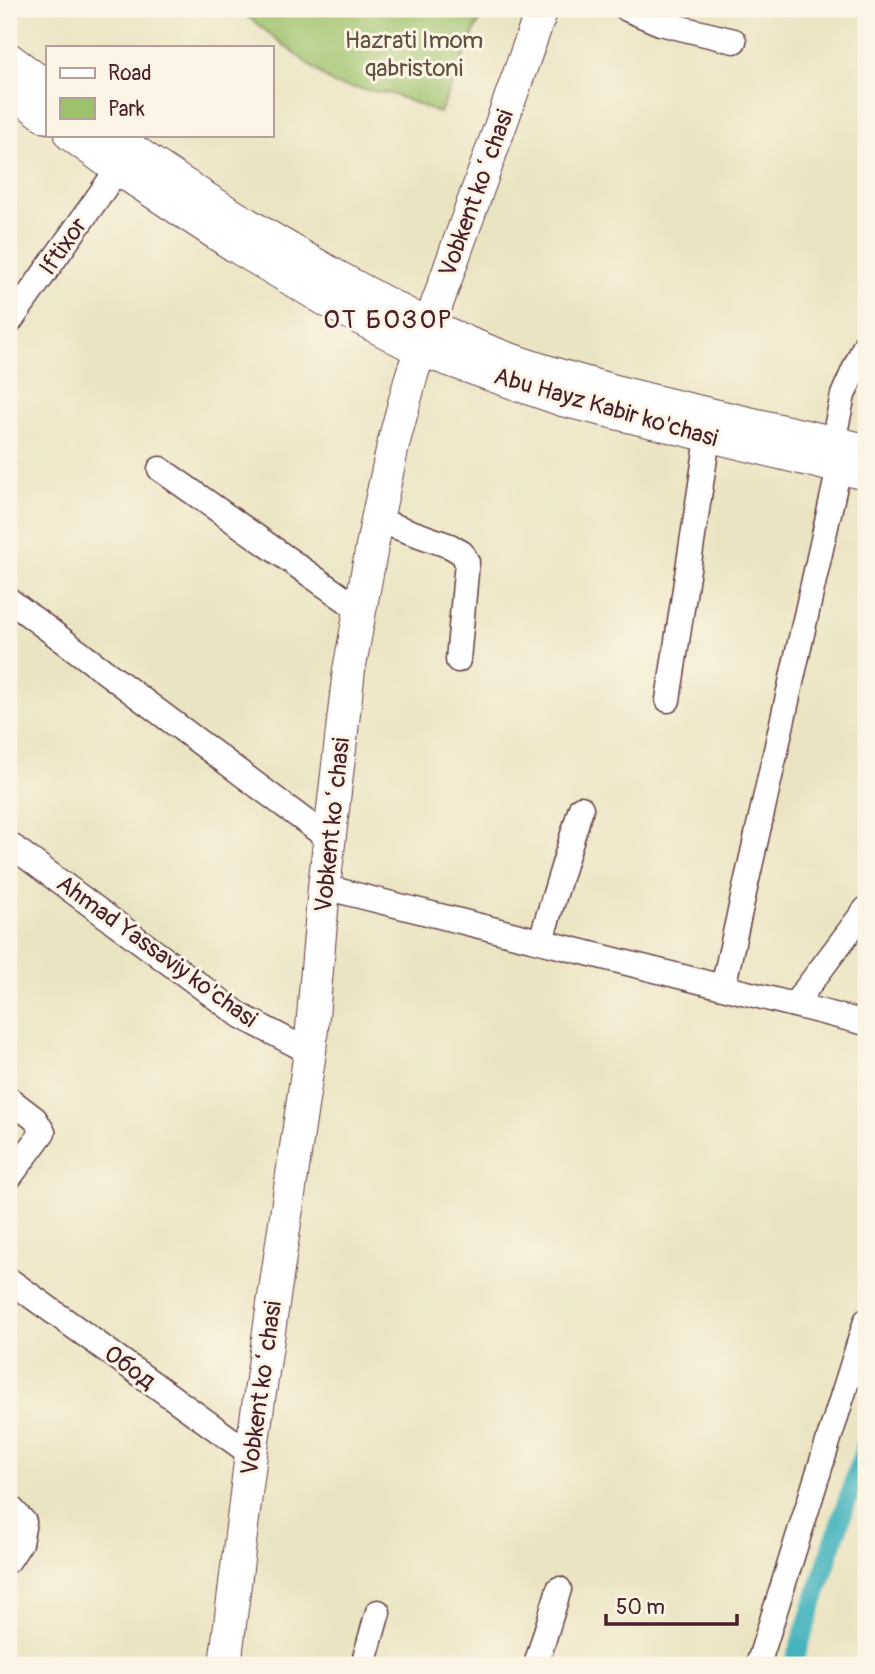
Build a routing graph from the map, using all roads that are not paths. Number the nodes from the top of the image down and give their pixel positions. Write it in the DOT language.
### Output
graph roads {
  1 [pos="542,9"];
  2 [pos="627,9"];
  3 [pos="734,41"];
  4 [pos="9,59"];
  5 [pos="46,86"];
  6 [pos="9,89"];
  7 [pos="46,116"];
  8 [pos="72,136"];
  9 [pos="114,136"];
  10 [pos="118,169"];
  11 [pos="9,323"];
  12 [pos="424,338"];
  13 [pos="866,343"];
  14 [pos="708,438"];
  15 [pos="866,450"];
  16 [pos="846,461"];
  17 [pos="160,469"];
  18 [pos="377,520"];
  19 [pos="9,600"];
  20 [pos="360,610"];
  21 [pos="458,660"];
  22 [pos="668,699"];
  23 [pos="582,808"];
  24 [pos="329,839"];
  25 [pos="9,844"];
  26 [pos="324,887"];
  27 [pos="866,909"];
  28 [pos="541,940"];
  29 [pos="723,987"];
  30 [pos="794,1005"];
  31 [pos="866,1023"];
  32 [pos="310,1052"];
  33 [pos="9,1099"];
  34 [pos="9,1178"];
  35 [pos="9,1280"];
  36 [pos="866,1321"];
  37 [pos="251,1454"];
  38 [pos="9,1506"];
  39 [pos="9,1560"];
  40 [pos="559,1589"];
  41 [pos="378,1612"];
  42 [pos="225,1665"];
  43 [pos="363,1665"];
  44 [pos="536,1665"];
  45 [pos="758,1665"];
  1 -- 12 [label="main road, Vobkent koʻchasi"];
  2 -- 3 [label="street"];
  4 -- 5 [label="main road"];
  6 -- 7 [label="main road"];
  8 -- 10 [label="main road, Abu Hayz Kabir ko'chasi"];
  9 -- 12 [label="main road, Abu Hayz Kabir ko'chasi"];
  10 -- 11 [label="street, Iftixor"];
  10 -- 12 [label="main road, Abu Hayz Kabir ko'chasi"];
  12 -- 14 [label="main road, Abu Hayz Kabir ko'chasi"];
  12 -- 16 [label="main road, Abu Hayz Kabir ko'chasi"];
  12 -- 18 [label="main road, Vobkent koʻchasi"];
  13 -- 16 [label="street"];
  14 -- 16 [label="main road, Abu Hayz Kabir ko'chasi"];
  14 -- 22 [label="street"];
  15 -- 16 [label="main road, Abu Hayz Kabir ko'chasi"];
  16 -- 29 [label="street"];
  17 -- 20 [label="street"];
  18 -- 20 [label="main road, Vobkent koʻchasi"];
  18 -- 21 [label="street"];
  19 -- 24 [label="street"];
  20 -- 24 [label="main road, Vobkent koʻchasi"];
  23 -- 28 [label="street"];
  24 -- 26 [label="main road, Vobkent koʻchasi"];
  25 -- 32 [label="street, Ahmad Yassaviy ko'chasi"];
  26 -- 28 [label="street"];
  26 -- 32 [label="main road, Vobkent koʻchasi"];
  27 -- 30 [label="street"];
  28 -- 29 [label="street"];
  29 -- 30 [label="street"];
  30 -- 31 [label="street"];
  32 -- 37 [label="main road, Vobkent koʻchasi"];
  33 -- 34 [label="street"];
  35 -- 37 [label="street, Обод"];
  36 -- 45 [label="street"];
  37 -- 42 [label="main road, Vobkent koʻchasi"];
  38 -- 39 [label="street"];
  40 -- 44 [label="street"];
  41 -- 43 [label="street"];
}
